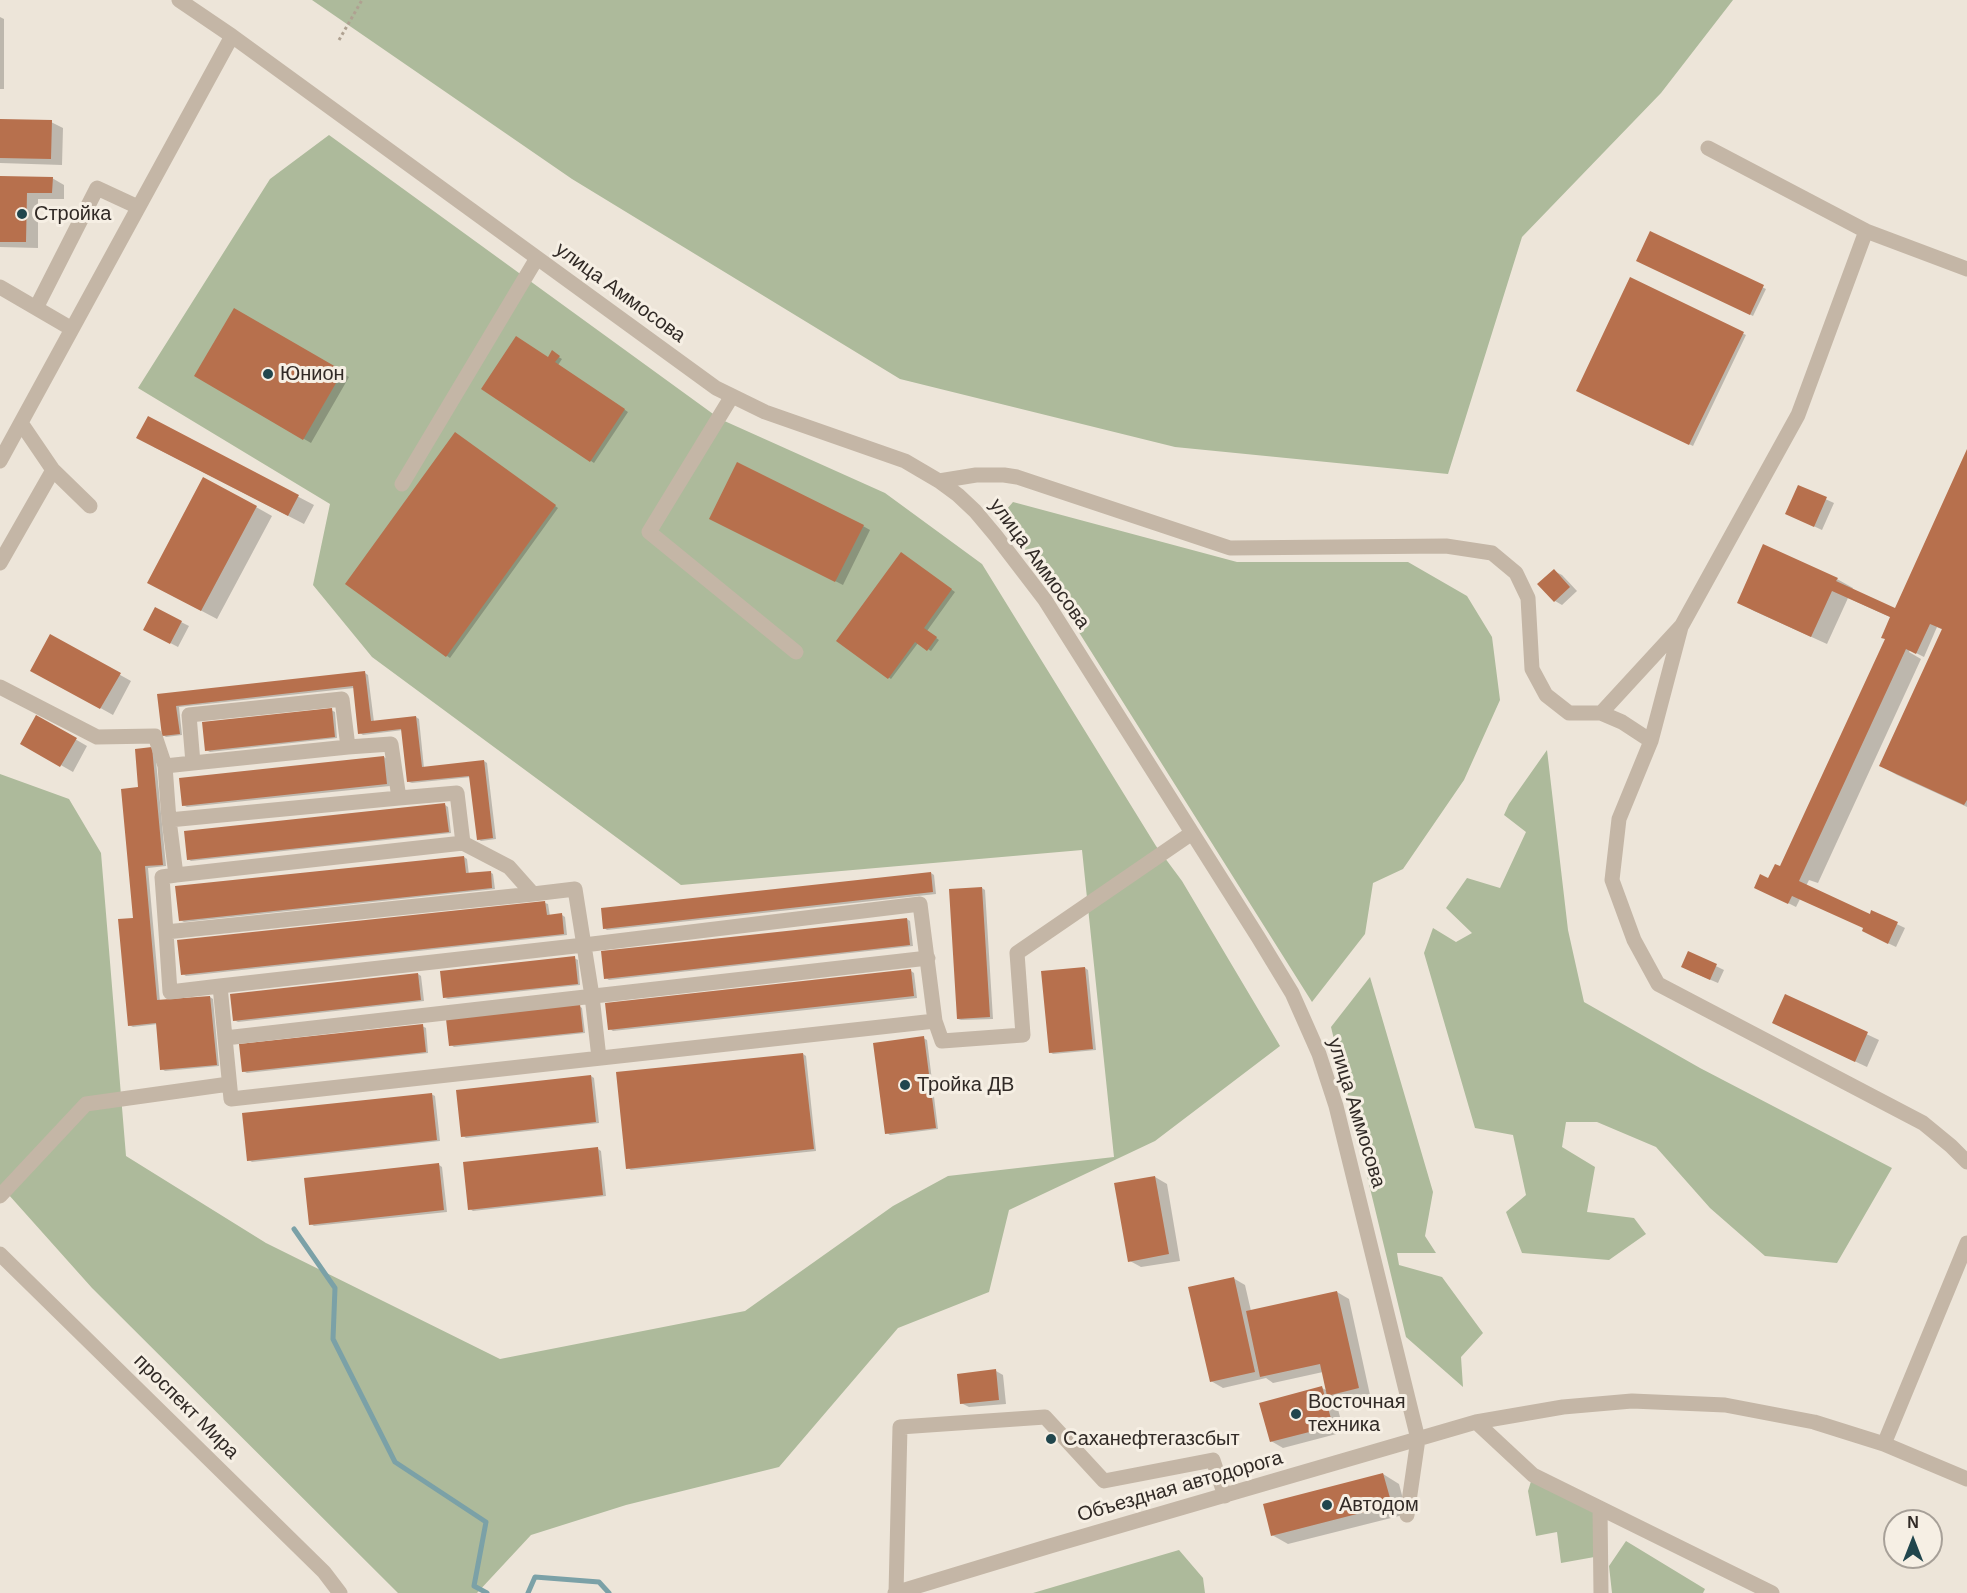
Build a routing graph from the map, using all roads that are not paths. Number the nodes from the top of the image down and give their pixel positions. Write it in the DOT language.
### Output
graph roads {
  1 [pos="179,0"];
  2 [pos="232,36"];
  3 [pos="1708,148"];
  4 [pos="138,207"];
  5 [pos="1866,231"];
  6 [pos="537,258"];
  7 [pos="1967,269"];
  8 [pos="0,287"];
  9 [pos="36,308"];
  10 [pos="72,329"];
  11 [pos="732,396"];
  12 [pos="21,423"];
  13 [pos="0,461"];
  14 [pos="53,470"];
  15 [pos="939,481"];
  16 [pos="402,484"];
  17 [pos="90,506"];
  18 [pos="0,563"];
  19 [pos="1682,625"];
  20 [pos="796,652"];
  21 [pos="0,687"];
  22 [pos="1601,713"];
  23 [pos="1651,741"];
  24 [pos="348,747"];
  25 [pos="193,763"];
  26 [pos="165,766"];
  27 [pos="399,798"];
  28 [pos="169,820"];
  29 [pos="1192,833"];
  30 [pos="463,843"];
  31 [pos="176,875"];
  32 [pos="533,894"];
  33 [pos="166,932"];
  34 [pos="584,945"];
  35 [pos="928,958"];
  36 [pos="220,986"];
  37 [pos="592,996"];
  38 [pos="935,1021"];
  39 [pos="225,1038"];
  40 [pos="599,1058"];
  41 [pos="229,1084"];
  42 [pos="1967,1162"];
  43 [pos="0,1196"];
  44 [pos="1967,1243"];
  45 [pos="0,1254"];
  46 [pos="1476,1422"];
  47 [pos="1418,1439"];
  48 [pos="1884,1444"];
  49 [pos="1967,1479"];
  50 [pos="1225,1496"];
  51 [pos="1600,1508"];
  52 [pos="1407,1515"];
  53 [pos="340,1593"];
  54 [pos="896,1593"];
  55 [pos="1601,1593"];
  56 [pos="1772,1593"];
  1 -- 2 [label="street, улица Аммосова"];
  2 -- 4 [label="street"];
  2 -- 6 [label="street, улица Аммосова"];
  3 -- 5 [label="street"];
  4 -- 9 [label="street"];
  4 -- 10 [label="street"];
  5 -- 7 [label="street"];
  5 -- 19 [label="street"];
  6 -- 11 [label="street, улица Аммосова"];
  6 -- 16 [label="street"];
  8 -- 9 [label="street"];
  9 -- 10 [label="street"];
  10 -- 12 [label="street"];
  11 -- 15 [label="street, улица Аммосова"];
  11 -- 20 [label="street"];
  12 -- 13 [label="street"];
  12 -- 14 [label="street"];
  14 -- 17 [label="street"];
  14 -- 18 [label="street"];
  15 -- 22 [label="street"];
  15 -- 29 [label="street, улица Аммосова"];
  19 -- 22 [label="street"];
  19 -- 23 [label="street"];
  21 -- 26 [label="street"];
  22 -- 23 [label="street"];
  23 -- 42 [label="street"];
  24 -- 25 [label="street"];
  24 -- 25 [label="street"];
  24 -- 27 [label="street"];
  25 -- 26 [label="street"];
  26 -- 28 [label="street"];
  27 -- 28 [label="street"];
  27 -- 30 [label="street"];
  28 -- 31 [label="street"];
  29 -- 38 [label="street"];
  29 -- 47 [label="street, улица Аммосова"];
  30 -- 31 [label="street"];
  30 -- 32 [label="street"];
  31 -- 33 [label="street"];
  32 -- 33 [label="street"];
  32 -- 34 [label="street"];
  33 -- 36 [label="street"];
  34 -- 35 [label="street"];
  34 -- 36 [label="street"];
  34 -- 37 [label="street"];
  35 -- 37 [label="street"];
  35 -- 38 [label="street"];
  36 -- 39 [label="street"];
  37 -- 39 [label="street"];
  37 -- 40 [label="street"];
  38 -- 40 [label="street"];
  39 -- 41 [label="street"];
  40 -- 41 [label="street"];
  41 -- 43 [label="street"];
  44 -- 48 [label="street"];
  45 -- 53 [label="street, проспект Мира"];
  46 -- 47 [label="street, Объездная автодорога"];
  46 -- 48 [label="street, Объездная автодорога"];
  46 -- 51 [label="street"];
  47 -- 50 [label="street, Объездная автодорога"];
  47 -- 52 [label="street"];
  48 -- 49 [label="street, Объездная автодорога"];
  50 -- 54 [label="street, Объездная автодорога"];
  50 -- 54 [label="street"];
  51 -- 55 [label="street"];
  51 -- 56 [label="street"];
}
